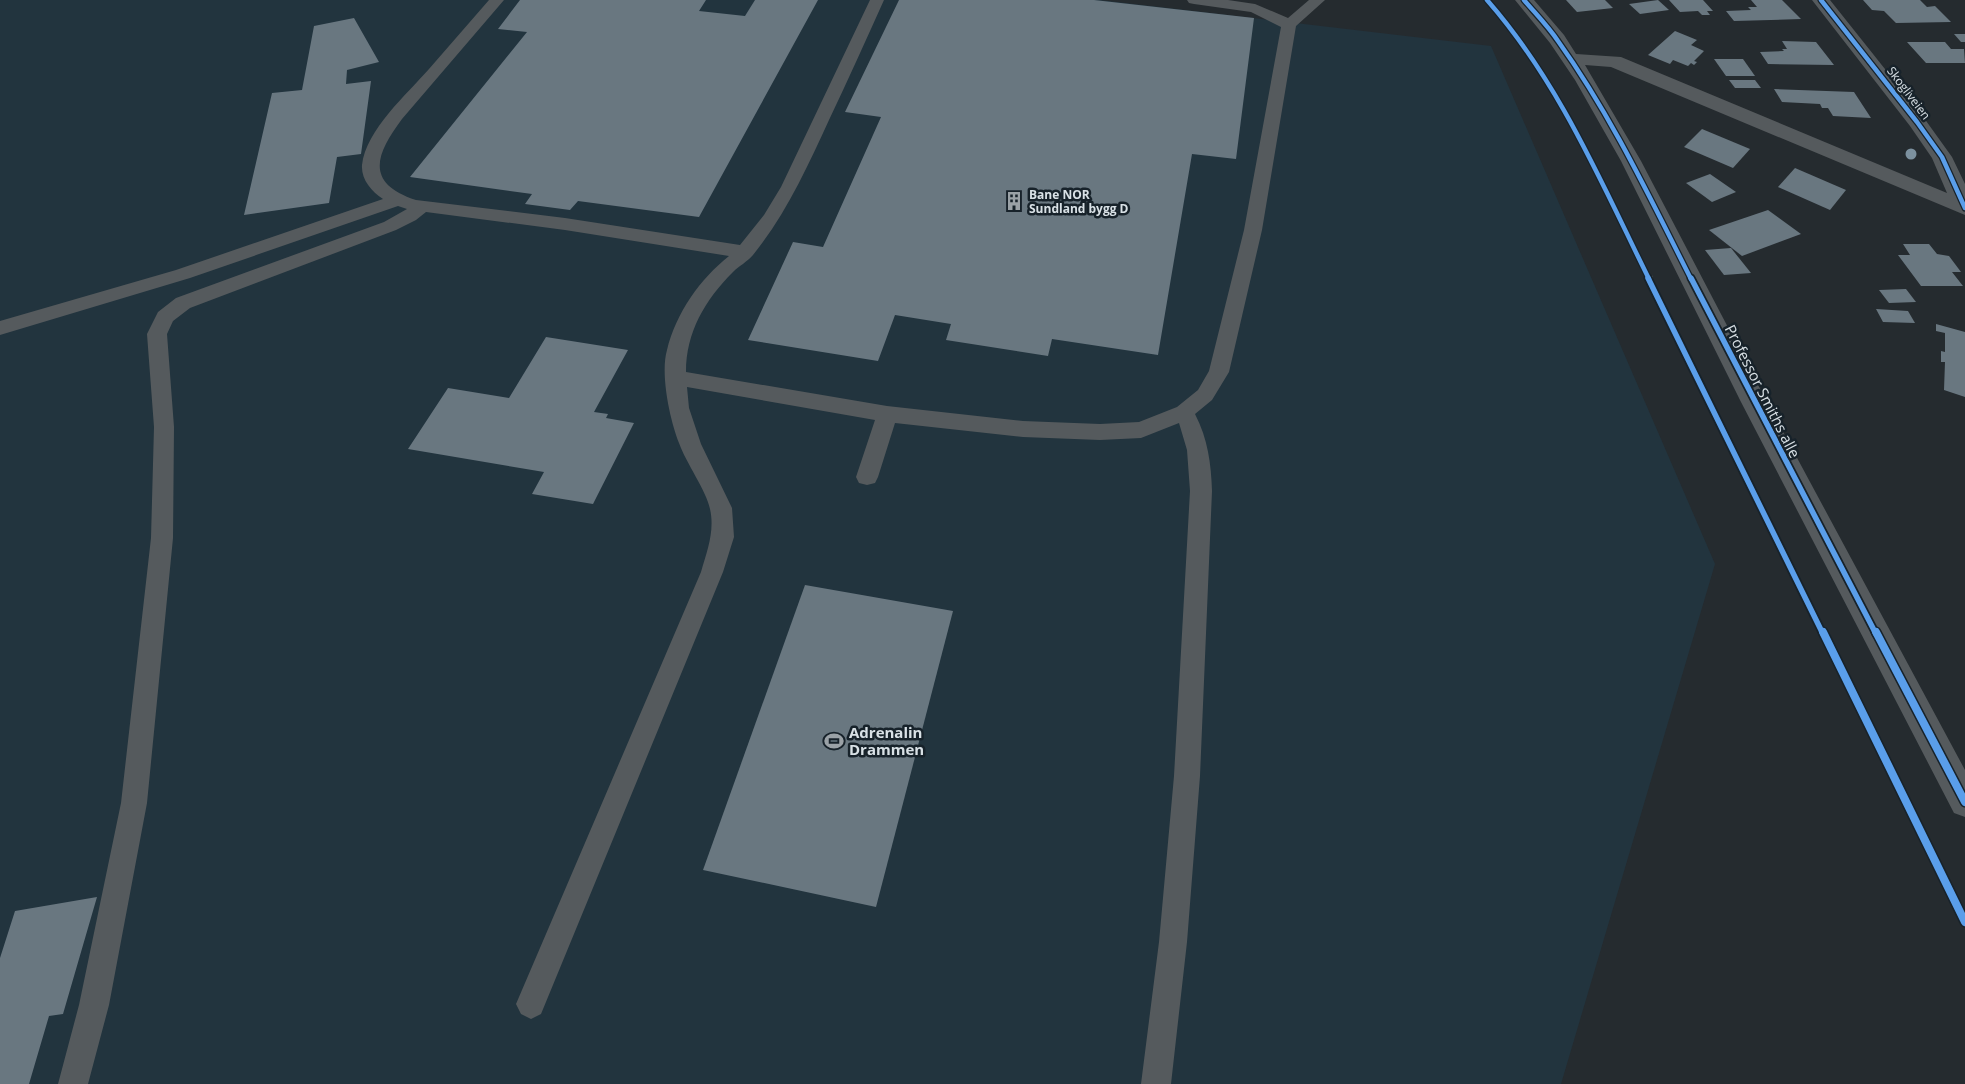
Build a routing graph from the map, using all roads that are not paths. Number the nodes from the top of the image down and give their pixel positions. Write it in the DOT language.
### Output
graph roads {
  1 [pos="497,0"];
  2 [pos="877,0"];
  3 [pos="1194,0"];
  4 [pos="1318,0"];
  5 [pos="1524,0"];
  6 [pos="1821,0"];
  7 [pos="1289,25"];
  8 [pos="1571,59"];
  9 [pos="397,200"];
  10 [pos="422,206"];
  11 [pos="1965,208"];
  12 [pos="745,252"];
  13 [pos="0,328"];
  14 [pos="676,377"];
  15 [pos="1184,412"];
  16 [pos="887,414"];
  17 [pos="867,477"];
  18 [pos="1965,802"];
  19 [pos="531,1004"];
  20 [pos="73,1084"];
  21 [pos="1156,1084"];
  1 -- 9 [label="lane"];
  2 -- 12 [label="lane"];
  3 -- 7 [label="lane"];
  4 -- 7 [label="lane"];
  5 -- 8 [label="street, Professor Smiths alle"];
  6 -- 11 [label="street, Skogliveien"];
  7 -- 15 [label="lane"];
  8 -- 11 [label="street, Skogliveien"];
  8 -- 18 [label="street, Professor Smiths alle"];
  9 -- 10 [label="lane"];
  9 -- 13 [label="lane"];
  10 -- 12 [label="lane"];
  10 -- 20 [label="lane"];
  12 -- 14 [label="lane"];
  14 -- 16 [label="lane"];
  14 -- 19 [label="lane"];
  15 -- 16 [label="lane"];
  15 -- 21 [label="lane"];
  16 -- 17 [label="lane"];
}
